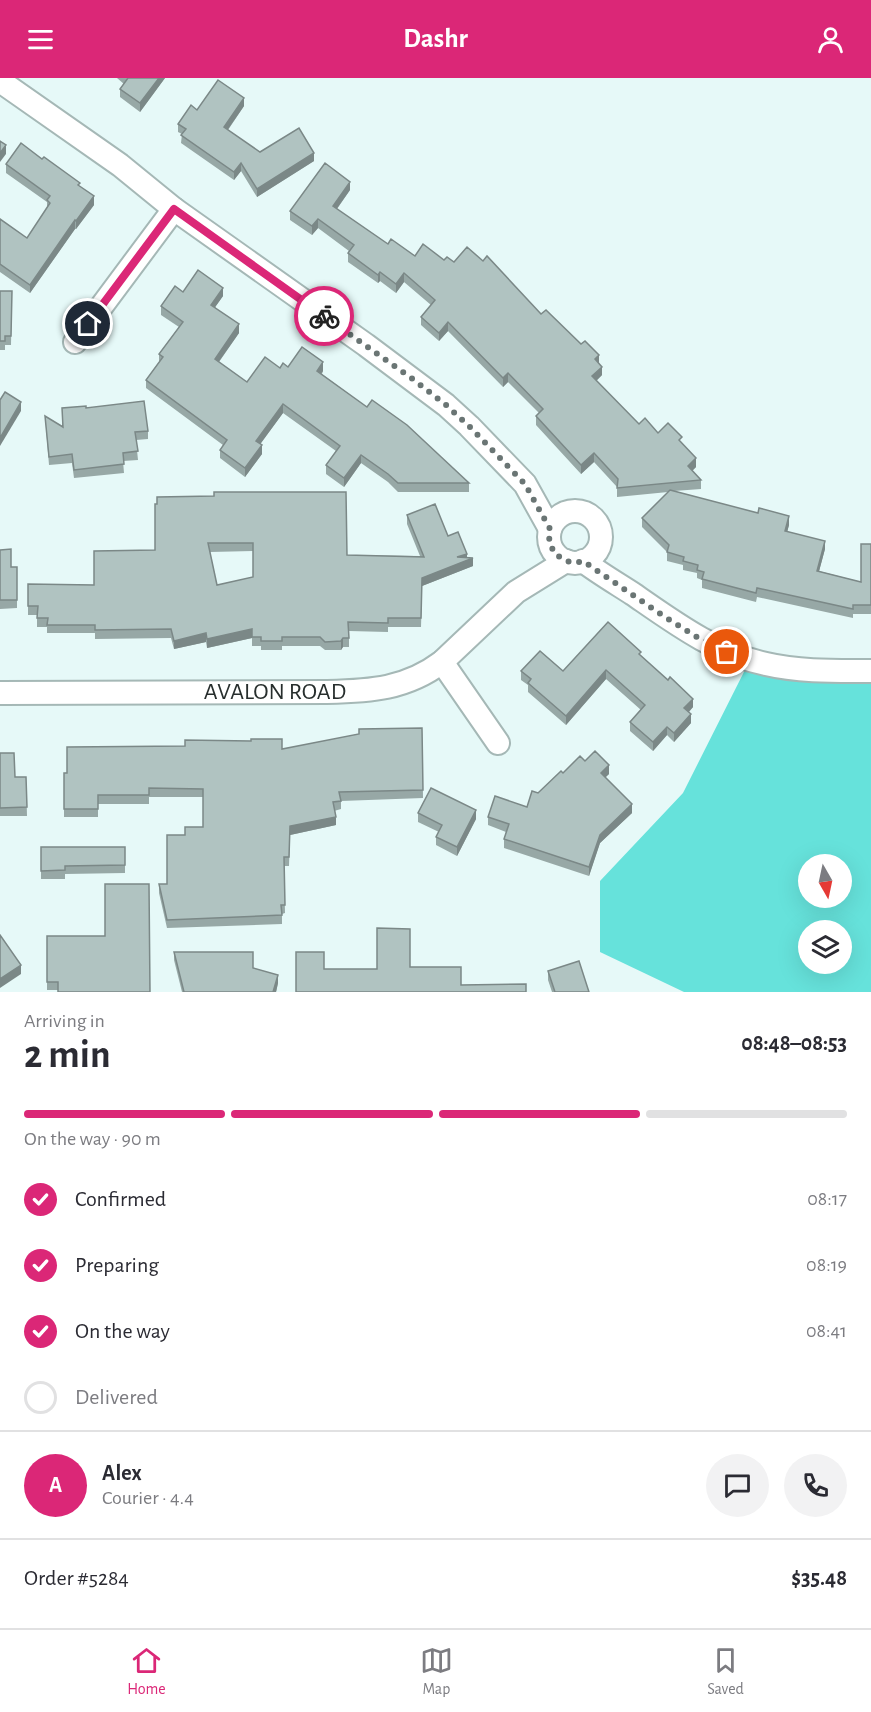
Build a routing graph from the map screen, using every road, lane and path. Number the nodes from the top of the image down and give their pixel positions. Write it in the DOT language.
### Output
graph roads {
  1 [pos="0,81"];
  2 [pos="174,209"];
  3 [pos="75,342"];
  4 [pos="525,484"];
  5 [pos="573,512"];
  6 [pos="550,535"];
  7 [pos="600,543"];
  8 [pos="575,561"];
  9 [pos="516,592"];
  10 [pos="632,594"];
  11 [pos="442,662"];
  12 [pos="871,671"];
  13 [pos="0,693"];
  14 [pos="498,742"];
  1 -- 2 [label="street"];
  2 -- 3 [label="street"];
  2 -- 4 [label="street"];
  4 -- 5 [label="street"];
  4 -- 6 [label="street"];
  5 -- 6 [label="street"];
  5 -- 7 [label="street"];
  6 -- 8 [label="street"];
  6 -- 9 [label="street, AVALON ROAD"];
  7 -- 8 [label="street"];
  7 -- 10 [label="street"];
  8 -- 9 [label="street, AVALON ROAD"];
  8 -- 10 [label="street"];
  9 -- 11 [label="street, AVALON ROAD"];
  10 -- 12 [label="street"];
  11 -- 13 [label="street, AVALON ROAD"];
  11 -- 14 [label="street"];
}
